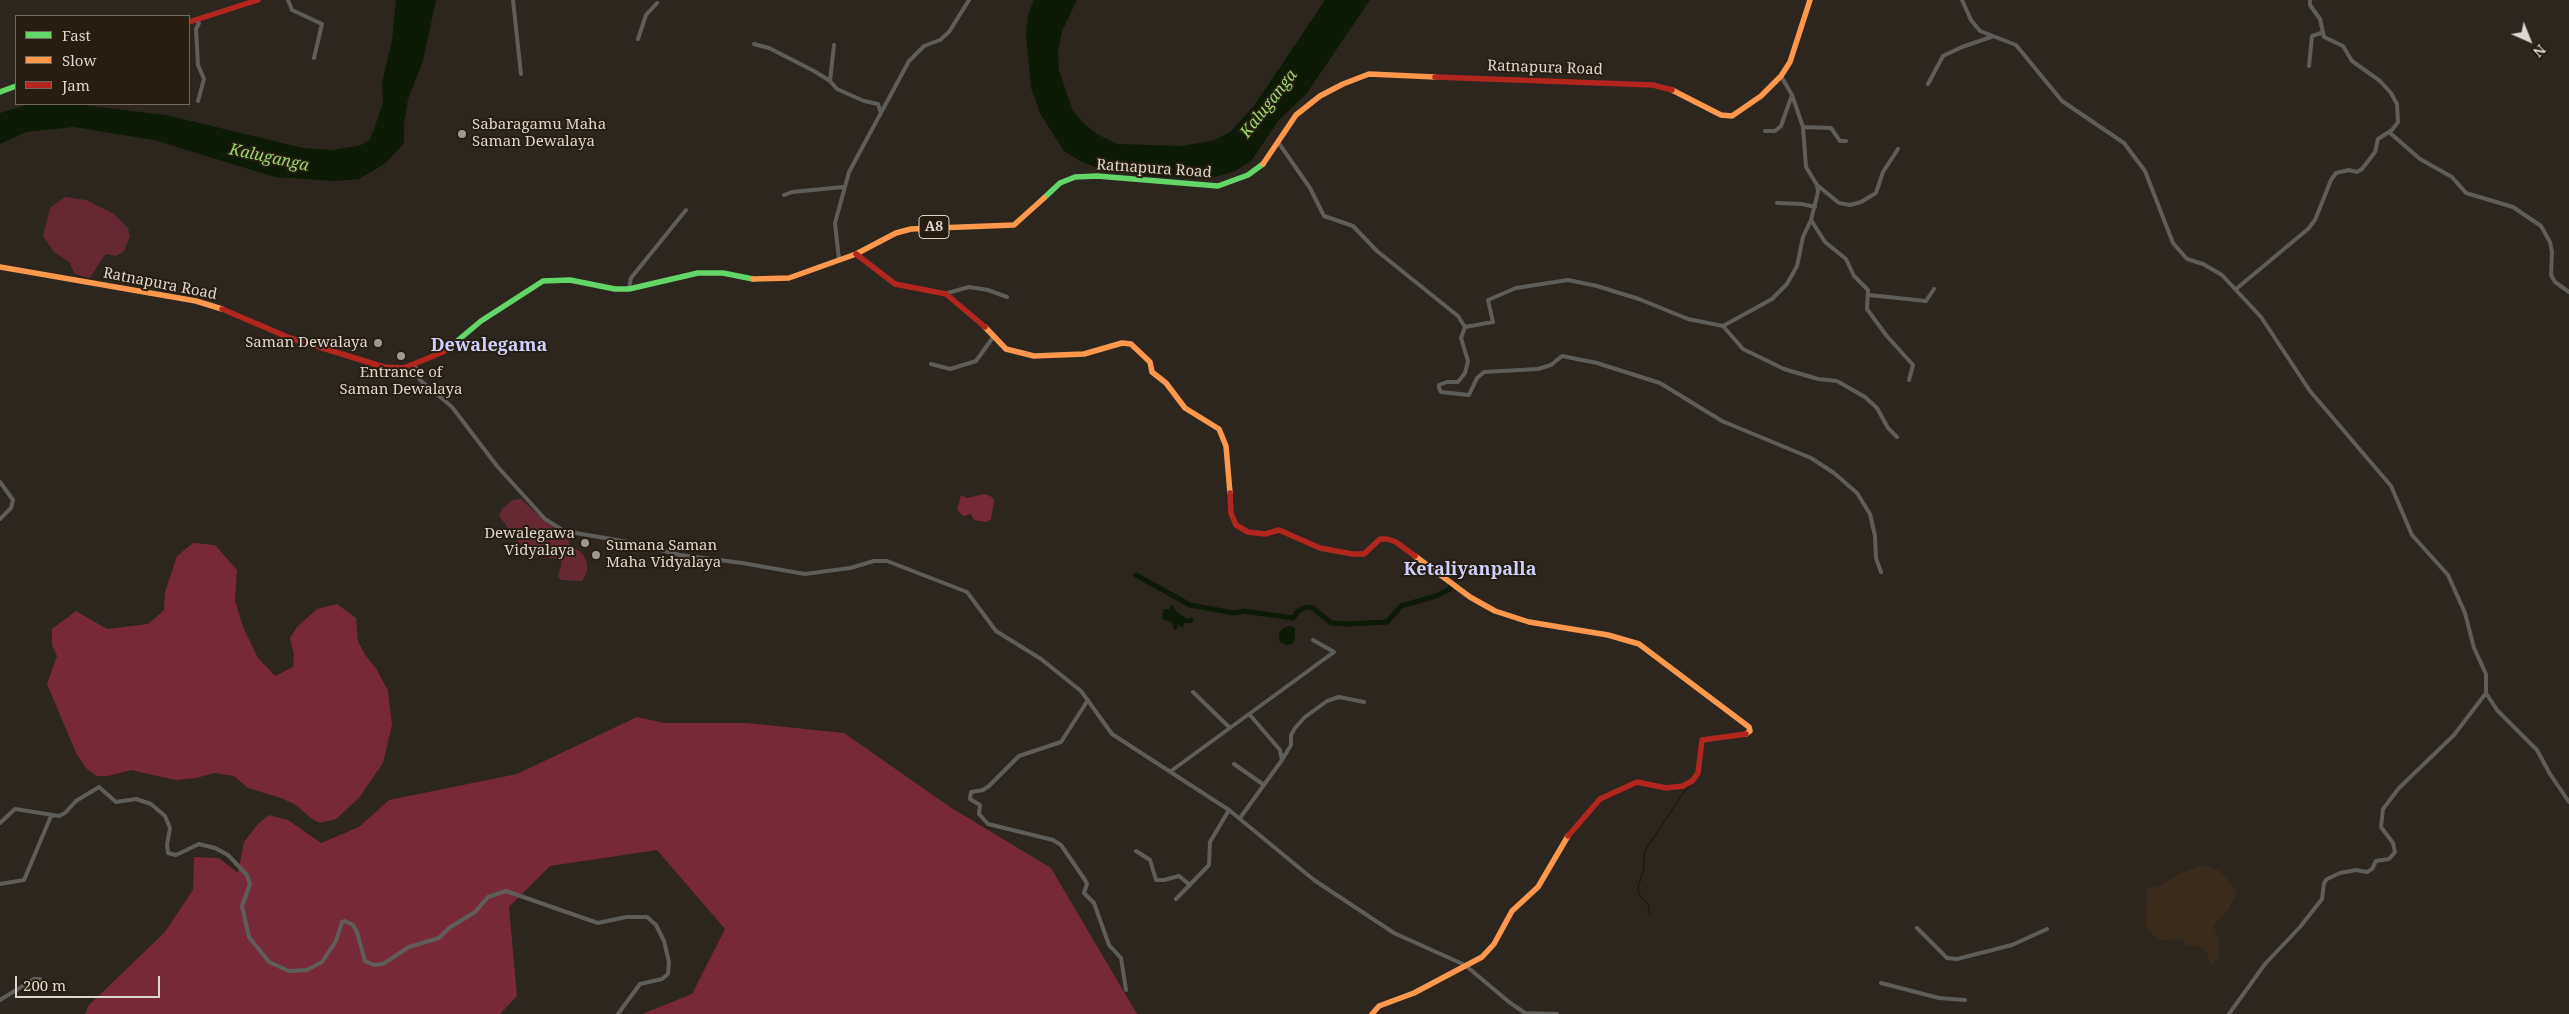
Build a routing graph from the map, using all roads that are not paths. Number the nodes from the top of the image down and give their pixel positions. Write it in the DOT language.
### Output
graph roads {
  1 [pos="258,0"];
  2 [pos="288,0"];
  3 [pos="513,0"];
  4 [pos="969,0"];
  5 [pos="1962,0"];
  6 [pos="2310,0"];
  7 [pos="1810,1"];
  8 [pos="657,3"];
  9 [pos="192,21"];
  10 [pos="2322,33"];
  11 [pos="1991,37"];
  12 [pos="638,39"];
  13 [pos="754,44"];
  14 [pos="834,45"];
  15 [pos="314,58"];
  16 [pos="2309,66"];
  17 [pos="521,74"];
  18 [pos="1781,76"];
  19 [pos="830,81"];
  20 [pos="1928,84"];
  21 [pos="15,86"];
  22 [pos="0,92"];
  23 [pos="1792,95"];
  24 [pos="198,101"];
  25 [pos="881,113"];
  26 [pos="1803,127"];
  27 [pos="1765,131"];
  28 [pos="2389,132"];
  29 [pos="1846,141"];
  30 [pos="1278,142"];
  31 [pos="1898,149"];
  32 [pos="1817,185"];
  33 [pos="843,187"];
  34 [pos="784,196"];
  35 [pos="1777,203"];
  36 [pos="1815,207"];
  37 [pos="686,210"];
  38 [pos="1811,220"];
  39 [pos="856,254"];
  40 [pos="839,260"];
  41 [pos="0,267"];
  42 [pos="629,289"];
  43 [pos="2236,289"];
  44 [pos="1934,290"];
  45 [pos="2569,292"];
  46 [pos="943,294"];
  47 [pos="1869,295"];
  48 [pos="1006,297"];
  49 [pos="1723,326"];
  50 [pos="1464,327"];
  51 [pos="994,336"];
  52 [pos="931,364"];
  53 [pos="415,365"];
  54 [pos="1909,380"];
  55 [pos="1897,437"];
  56 [pos="0,482"];
  57 [pos="0,519"];
  58 [pos="1881,572"];
  59 [pos="1313,640"];
  60 [pos="1193,692"];
  61 [pos="2486,693"];
  62 [pos="1088,700"];
  63 [pos="1364,702"];
  64 [pos="1250,715"];
  65 [pos="1230,728"];
  66 [pos="1282,760"];
  67 [pos="1234,764"];
  68 [pos="1171,771"];
  69 [pos="1264,785"];
  70 [pos="2569,802"];
  71 [pos="1229,810"];
  72 [pos="51,816"];
  73 [pos="1240,818"];
  74 [pos="0,823"];
  75 [pos="1136,851"];
  76 [pos="0,884"];
  77 [pos="1190,885"];
  78 [pos="1176,900"];
  79 [pos="1917,928"];
  80 [pos="2047,929"];
  81 [pos="1466,965"];
  82 [pos="1881,983"];
  83 [pos="1126,990"];
  84 [pos="44,991"];
  85 [pos="0,1000"];
  86 [pos="1964,1000"];
  87 [pos="618,1014"];
  88 [pos="1372,1014"];
  89 [pos="1557,1014"];
  90 [pos="2229,1014"];
  1 -- 9 [label="main road"];
  2 -- 15 [label="street"];
  3 -- 17 [label="street"];
  4 -- 25 [label="street"];
  5 -- 11 [label="street"];
  6 -- 10 [label="street"];
  7 -- 18 [label="main road, Ratnapura Road / A8"];
  8 -- 12 [label="street"];
  9 -- 24 [label="street"];
  10 -- 16 [label="street"];
  10 -- 28 [label="street"];
  11 -- 20 [label="street"];
  11 -- 43 [label="street"];
  13 -- 19 [label="street"];
  14 -- 19 [label="street"];
  18 -- 23 [label="street"];
  18 -- 30 [label="main road, Ratnapura Road / A8"];
  19 -- 25 [label="street"];
  21 -- 22 [label="main road"];
  23 -- 26 [label="street"];
  23 -- 27 [label="street"];
  25 -- 33 [label="street"];
  26 -- 29 [label="street"];
  26 -- 32 [label="street"];
  28 -- 43 [label="street"];
  28 -- 45 [label="street"];
  30 -- 39 [label="main road, Ratnapura Road / A8"];
  30 -- 50 [label="street"];
  31 -- 32 [label="street"];
  32 -- 36 [label="street"];
  33 -- 34 [label="street"];
  33 -- 40 [label="street"];
  35 -- 36 [label="street"];
  36 -- 38 [label="street"];
  37 -- 42 [label="street"];
  38 -- 47 [label="street"];
  38 -- 49 [label="street"];
  39 -- 40 [label="main road, Ratnapura Road / A8"];
  39 -- 46 [label="main road"];
  40 -- 42 [label="main road, Ratnapura Road / A8"];
  41 -- 53 [label="main road, Ratnapura Road / A8"];
  42 -- 53 [label="main road, Ratnapura Road / A8"];
  43 -- 61 [label="street"];
  44 -- 47 [label="street"];
  46 -- 48 [label="street"];
  46 -- 51 [label="main road"];
  47 -- 54 [label="street"];
  49 -- 50 [label="street"];
  49 -- 55 [label="street"];
  50 -- 58 [label="street"];
  51 -- 52 [label="street"];
  51 -- 81 [label="main road"];
  53 -- 62 [label="street"];
  56 -- 57 [label="street"];
  59 -- 64 [label="street"];
  60 -- 65 [label="street"];
  61 -- 70 [label="street"];
  61 -- 90 [label="street"];
  62 -- 68 [label="street"];
  62 -- 83 [label="street"];
  63 -- 66 [label="street"];
  64 -- 65 [label="street"];
  64 -- 66 [label="street"];
  65 -- 68 [label="street"];
  66 -- 69 [label="street"];
  67 -- 69 [label="street"];
  68 -- 71 [label="street"];
  69 -- 73 [label="street"];
  71 -- 73 [label="street"];
  71 -- 77 [label="street"];
  72 -- 74 [label="street"];
  72 -- 76 [label="street"];
  72 -- 87 [label="street"];
  73 -- 81 [label="street"];
  75 -- 77 [label="street"];
  77 -- 78 [label="street"];
  79 -- 80 [label="street"];
  81 -- 88 [label="main road"];
  81 -- 89 [label="street"];
  82 -- 86 [label="street"];
  84 -- 85 [label="street"];
}
